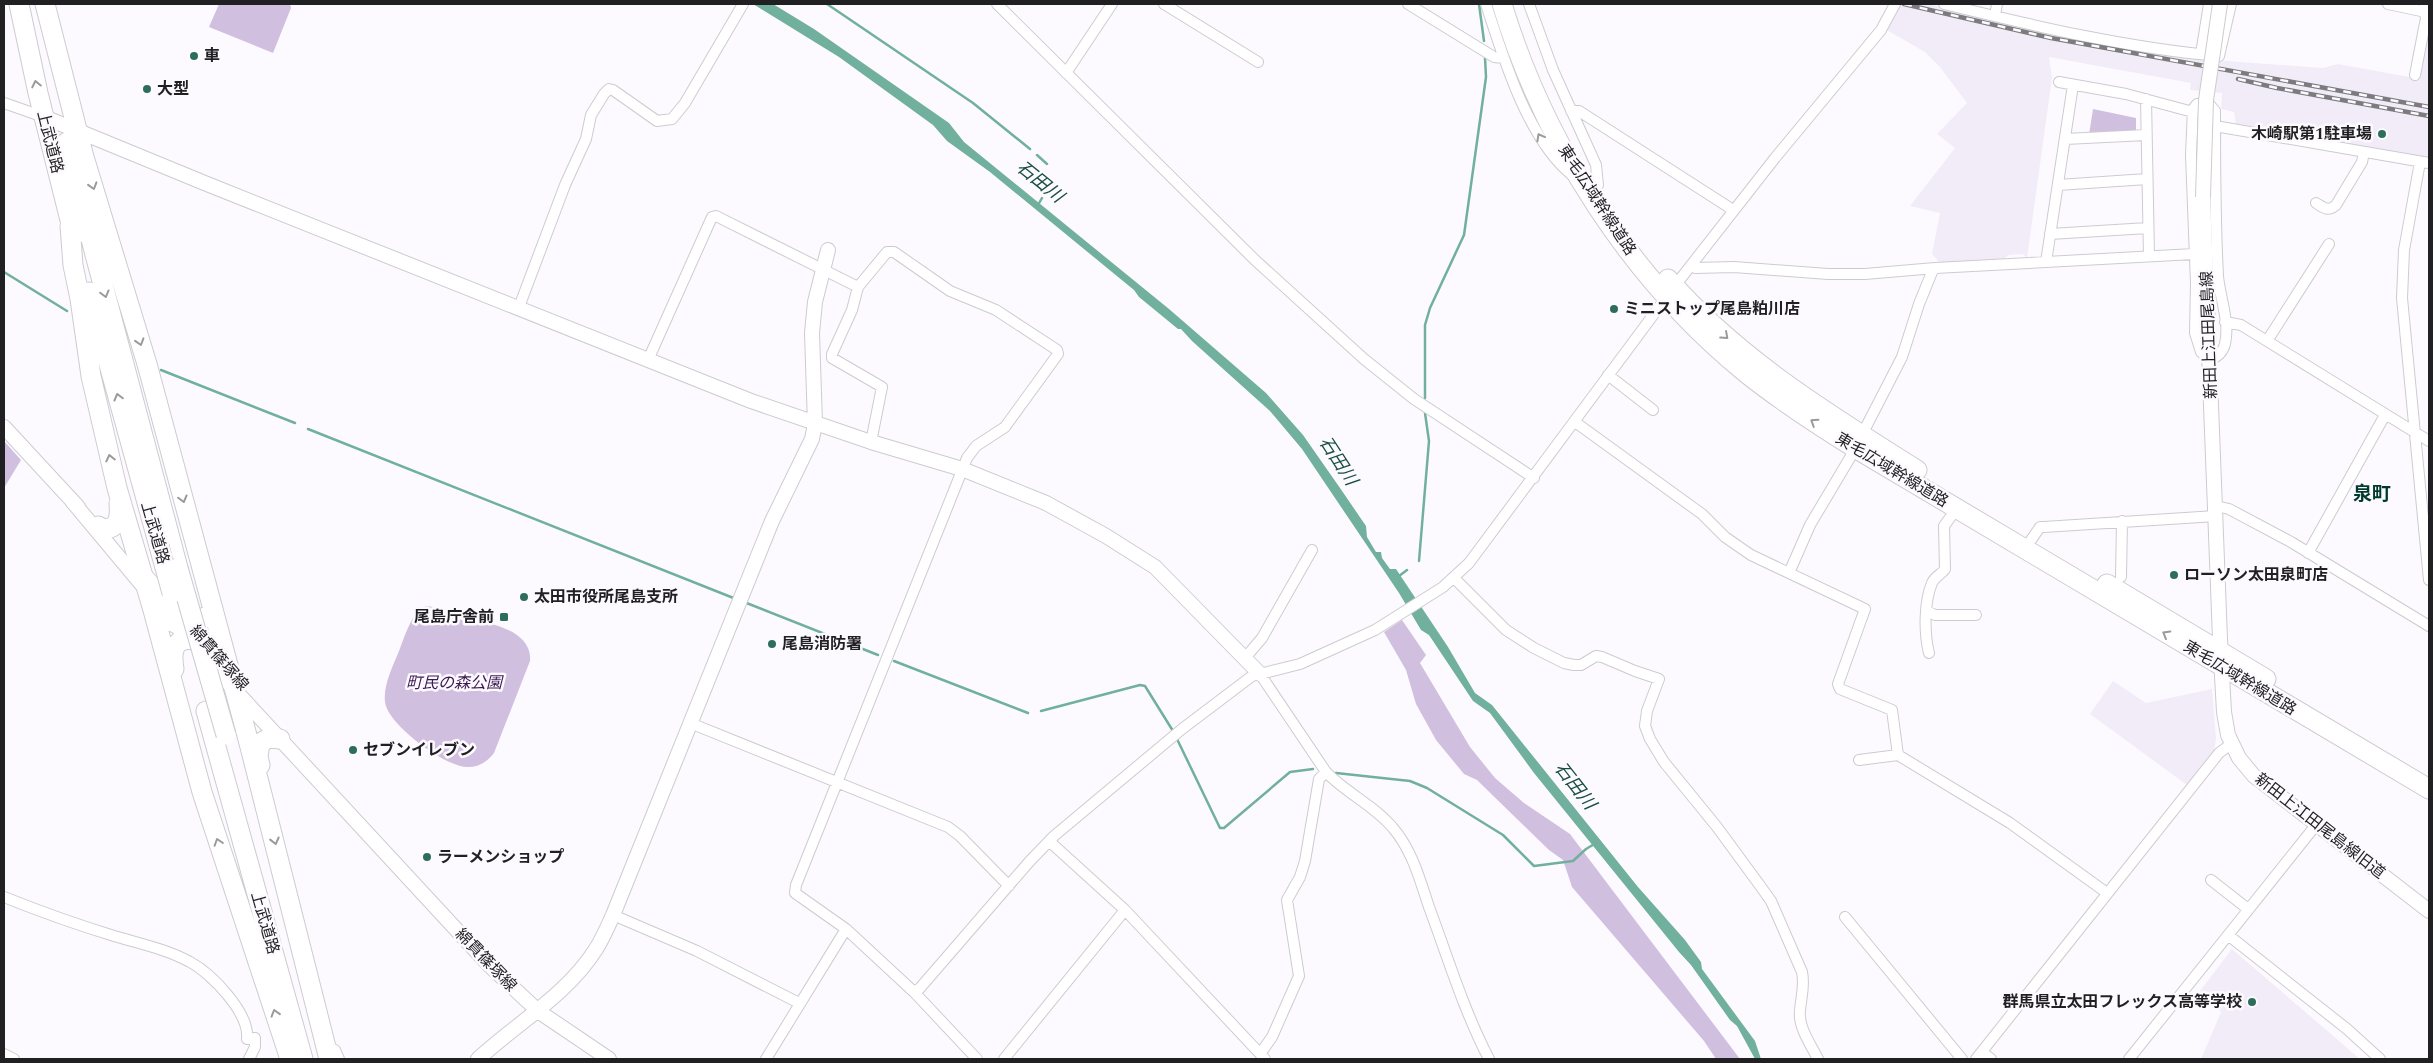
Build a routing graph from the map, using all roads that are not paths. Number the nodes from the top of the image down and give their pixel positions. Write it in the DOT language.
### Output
graph roads {
  1 [pos="20,4"];
  2 [pos="36,4"];
  3 [pos="46,4"];
  4 [pos="996,4"];
  5 [pos="1112,4"];
  6 [pos="1164,4"];
  7 [pos="1408,4"];
  8 [pos="1486,4"];
  9 [pos="1502,4"];
  10 [pos="1514,4"];
  11 [pos="1529,4"];
  12 [pos="1895,4"];
  13 [pos="1944,4"];
  14 [pos="1997,4"];
  15 [pos="2209,4"];
  16 [pos="2220,4"];
  17 [pos="2231,4"];
  18 [pos="2388,4"];
  19 [pos="742,6"];
  20 [pos="2426,6"];
  21 [pos="1994,16"];
  22 [pos="2201,54"];
  23 [pos="1504,58"];
  24 [pos="1258,62"];
  25 [pos="1066,73"];
  26 [pos="2414,75"];
  27 [pos="2059,82"];
  28 [pos="2074,85"];
  29 [pos="2146,99"];
  30 [pos="4,103"];
  31 [pos="1572,111"];
  32 [pos="2193,112"];
  33 [pos="44,117"];
  34 [pos="70,126"];
  35 [pos="2215,126"];
  36 [pos="2146,135"];
  37 [pos="2065,139"];
  38 [pos="2364,152"];
  39 [pos="2425,162"];
  40 [pos="2147,179"];
  41 [pos="1591,185"];
  42 [pos="2058,185"];
  43 [pos="2316,203"];
  44 [pos="1732,213"];
  45 [pos="70,226"];
  46 [pos="2148,228"];
  47 [pos="2050,234"];
  48 [pos="2329,244"];
  49 [pos="828,250"];
  50 [pos="2194,254"];
  51 [pos="2149,256"];
  52 [pos="2046,262"];
  53 [pos="1692,265"];
  54 [pos="1936,268"];
  55 [pos="822,269"];
  56 [pos="858,287"];
  57 [pos="1671,292"];
  58 [pos="519,307"];
  59 [pos="2225,322"];
  60 [pos="2267,340"];
  61 [pos="648,360"];
  62 [pos="2210,360"];
  63 [pos="1608,375"];
  64 [pos="1653,410"];
  65 [pos="2385,415"];
  66 [pos="1575,422"];
  67 [pos="815,424"];
  68 [pos="4,427"];
  69 [pos="2415,433"];
  70 [pos="871,442"];
  71 [pos="1858,442"];
  72 [pos="2429,442"];
  73 [pos="962,470"];
  74 [pos="1534,478"];
  75 [pos="117,488"];
  76 [pos="72,501"];
  77 [pos="1957,508"];
  78 [pos="2216,511"];
  79 [pos="2122,521"];
  80 [pos="98,526"];
  81 [pos="2031,540"];
  82 [pos="1312,550"];
  83 [pos="2308,553"];
  84 [pos="201,566"];
  85 [pos="142,572"];
  86 [pos="1789,573"];
  87 [pos="2121,577"];
  88 [pos="1454,578"];
  89 [pos="2429,580"];
  90 [pos="149,595"];
  91 [pos="1927,611"];
  92 [pos="1976,615"];
  93 [pos="172,622"];
  94 [pos="2429,626"];
  95 [pos="189,632"];
  96 [pos="206,643"];
  97 [pos="1929,653"];
  98 [pos="1245,658"];
  99 [pos="2222,659"];
  100 [pos="229,669"];
  101 [pos="1260,674"];
  102 [pos="235,691"];
  103 [pos="690,723"];
  104 [pos="184,724"];
  105 [pos="280,739"];
  106 [pos="2232,744"];
  107 [pos="1898,755"];
  108 [pos="1859,760"];
  109 [pos="1326,772"];
  110 [pos="2429,774"];
  111 [pos="837,781"];
  112 [pos="2429,789"];
  113 [pos="268,814"];
  114 [pos="358,822"];
  115 [pos="2316,825"];
  116 [pos="1049,842"];
  117 [pos="2211,880"];
  118 [pos="1008,886"];
  119 [pos="2107,893"];
  120 [pos="4,897"];
  121 [pos="2248,909"];
  122 [pos="1125,910"];
  123 [pos="2429,910"];
  124 [pos="613,915"];
  125 [pos="1845,917"];
  126 [pos="846,929"];
  127 [pos="2228,935"];
  128 [pos="914,992"];
  129 [pos="799,1003"];
  130 [pos="538,1011"];
  131 [pos="4,1054"];
  132 [pos="327,1056"];
  133 [pos="1262,1056"];
  134 [pos="1980,1056"];
  135 [pos="14,1059"];
  136 [pos="250,1059"];
  137 [pos="290,1059"];
  138 [pos="303,1059"];
  139 [pos="478,1059"];
  140 [pos="609,1059"];
  141 [pos="766,1059"];
  142 [pos="977,1059"];
  143 [pos="1004,1059"];
  144 [pos="1489,1059"];
  145 [pos="1818,1059"];
  146 [pos="1962,1059"];
  147 [pos="1991,1059"];
  148 [pos="2129,1059"];
  149 [pos="2380,1059"];
  33 -- 1 [label="highway, 上武道路, one-way"];
  2 -- 34 [label="highway, 上武道路"];
  3 -- 34 [label="highway"];
  4 -- 25 [label="street"];
  5 -- 25 [label="street"];
  6 -- 24 [label="street"];
  7 -- 23 [label="street"];
  8 -- 23 [label="street"];
  9 -- 41 [label="highway, 東毛広域幹線道路"];
  10 -- 41 [label="highway, 東毛広域幹線道路"];
  11 -- 31 [label="street"];
  12 -- 44 [label="street"];
  13 -- 21 [label="street"];
  14 -- 21 [label="street"];
  15 -- 22 [label="street"];
  16 -- 62 [label="street, 新田上江田尾島線, bridge"];
  17 -- 22 [label="street"];
  18 -- 20 [label="street"];
  19 -- 58 [label="street"];
  20 -- 26 [label="street"];
  21 -- 22 [label="street"];
  41 -- 23 [label="street, one-way"];
  25 -- 74 [label="street"];
  27 -- 28 [label="street"];
  28 -- 29 [label="street"];
  28 -- 37 [label="street"];
  29 -- 32 [label="street"];
  29 -- 36 [label="street"];
  30 -- 33 [label="street"];
  31 -- 41 [label="street"];
  31 -- 44 [label="street"];
  32 -- 35 [label="street"];
  32 -- 50 [label="street"];
  33 -- 34 [label="street"];
  33 -- 45 [label="highway, 上武道路"];
  34 -- 58 [label="street"];
  34 -- 84 [label="highway, one-way"];
  34 -- 132 [label="highway, 上武道路, one-way, bridge"];
  35 -- 38 [label="street"];
  35 -- 59 [label="street"];
  36 -- 37 [label="street"];
  36 -- 40 [label="street"];
  37 -- 42 [label="street"];
  38 -- 39 [label="street"];
  38 -- 43 [label="street"];
  39 -- 69 [label="street"];
  40 -- 42 [label="street"];
  40 -- 46 [label="street"];
  41 -- 57 [label="highway, 東毛広域幹線道路"];
  42 -- 47 [label="street"];
  44 -- 53 [label="street"];
  75 -- 45 [label="highway, one-way"];
  138 -- 45 [label="highway, 上武道路, one-way, bridge"];
  46 -- 47 [label="street"];
  46 -- 51 [label="street"];
  47 -- 52 [label="street"];
  48 -- 60 [label="street"];
  49 -- 55 [label="street"];
  50 -- 51 [label="street"];
  50 -- 62 [label="street"];
  51 -- 52 [label="street"];
  52 -- 54 [label="street"];
  53 -- 54 [label="street"];
  53 -- 57 [label="street"];
  54 -- 71 [label="street"];
  55 -- 56 [label="street"];
  55 -- 61 [label="street"];
  55 -- 67 [label="street"];
  56 -- 70 [label="street"];
  56 -- 73 [label="street"];
  57 -- 63 [label="street"];
  57 -- 71 [label="highway, 東毛広域幹線道路"];
  58 -- 61 [label="street"];
  59 -- 60 [label="street"];
  59 -- 62 [label="street"];
  60 -- 65 [label="street"];
  61 -- 67 [label="street"];
  62 -- 78 [label="street, 新田上江田尾島線"];
  63 -- 64 [label="street"];
  63 -- 66 [label="street"];
  65 -- 69 [label="street"];
  65 -- 83 [label="street"];
  66 -- 74 [label="street"];
  66 -- 86 [label="street"];
  67 -- 70 [label="street"];
  67 -- 103 [label="street"];
  68 -- 76 [label="street, 綿貫篠塚線"];
  69 -- 72 [label="street"];
  69 -- 89 [label="street"];
  70 -- 73 [label="street"];
  71 -- 77 [label="highway, 東毛広域幹線道路"];
  71 -- 81 [label="highway, 東毛広域幹線道路"];
  71 -- 86 [label="street"];
  73 -- 98 [label="street"];
  73 -- 111 [label="street"];
  74 -- 88 [label="street"];
  75 -- 80 [label="highway"];
  75 -- 85 [label="highway"];
  76 -- 80 [label="street, 綿貫篠塚線"];
  76 -- 90 [label="street, 綿貫篠塚線"];
  77 -- 91 [label="street"];
  99 -- 77 [label="highway, 東毛広域幹線道路, one-way"];
  78 -- 79 [label="street"];
  78 -- 83 [label="street"];
  78 -- 99 [label="street, 新田上江田尾島線"];
  79 -- 81 [label="street"];
  79 -- 87 [label="street"];
  80 -- 85 [label="street, 綿貫篠塚線"];
  81 -- 99 [label="highway, 東毛広域幹線道路"];
  82 -- 98 [label="street"];
  83 -- 94 [label="street"];
  84 -- 95 [label="highway"];
  84 -- 100 [label="highway"];
  85 -- 90 [label="highway"];
  85 -- 95 [label="street, 綿貫篠塚線"];
  86 -- 107 [label="street"];
  88 -- 101 [label="street"];
  88 -- 145 [label="street"];
  90 -- 93 [label="street, 綿貫篠塚線"];
  90 -- 104 [label="highway"];
  91 -- 92 [label="street"];
  91 -- 97 [label="street"];
  93 -- 95 [label="highway"];
  95 -- 96 [label="highway"];
  95 -- 102 [label="street, 綿貫篠塚線"];
  95 -- 104 [label="highway"];
  96 -- 100 [label="street, 綿貫篠塚線"];
  98 -- 101 [label="street"];
  99 -- 106 [label="street, 新田上江田尾島線旧道"];
  99 -- 110 [label="highway, 東毛広域幹線道路"];
  99 -- 112 [label="highway, 東毛広域幹線道路"];
  100 -- 102 [label="highway"];
  100 -- 114 [label="street, 綿貫篠塚線"];
  101 -- 109 [label="street"];
  101 -- 116 [label="street"];
  102 -- 105 [label="street, 綿貫篠塚線"];
  102 -- 113 [label="highway"];
  103 -- 111 [label="street"];
  103 -- 124 [label="street"];
  137 -- 104 [label="highway, one-way"];
  105 -- 113 [label="highway"];
  105 -- 114 [label="street, 綿貫篠塚線"];
  106 -- 115 [label="street, 新田上江田尾島線旧道"];
  106 -- 119 [label="street"];
  107 -- 108 [label="street"];
  107 -- 119 [label="street"];
  109 -- 133 [label="street"];
  109 -- 144 [label="street"];
  111 -- 118 [label="street"];
  111 -- 126 [label="street"];
  113 -- 132 [label="highway, one-way"];
  114 -- 130 [label="street, 綿貫篠塚線"];
  115 -- 121 [label="street"];
  115 -- 123 [label="street, 新田上江田尾島線旧道"];
  116 -- 118 [label="street"];
  116 -- 122 [label="street"];
  117 -- 121 [label="street"];
  118 -- 128 [label="street"];
  119 -- 134 [label="street"];
  120 -- 136 [label="street"];
  121 -- 127 [label="street"];
  122 -- 133 [label="street"];
  122 -- 143 [label="street"];
  124 -- 129 [label="street"];
  124 -- 130 [label="street"];
  125 -- 146 [label="street"];
  126 -- 128 [label="street"];
  126 -- 129 [label="street"];
  127 -- 148 [label="street"];
  127 -- 149 [label="street"];
  128 -- 142 [label="street"];
  129 -- 141 [label="street"];
  130 -- 139 [label="street"];
  130 -- 140 [label="street, 綿貫篠塚線"];
  131 -- 135 [label="street"];
  134 -- 147 [label="street"];
}
